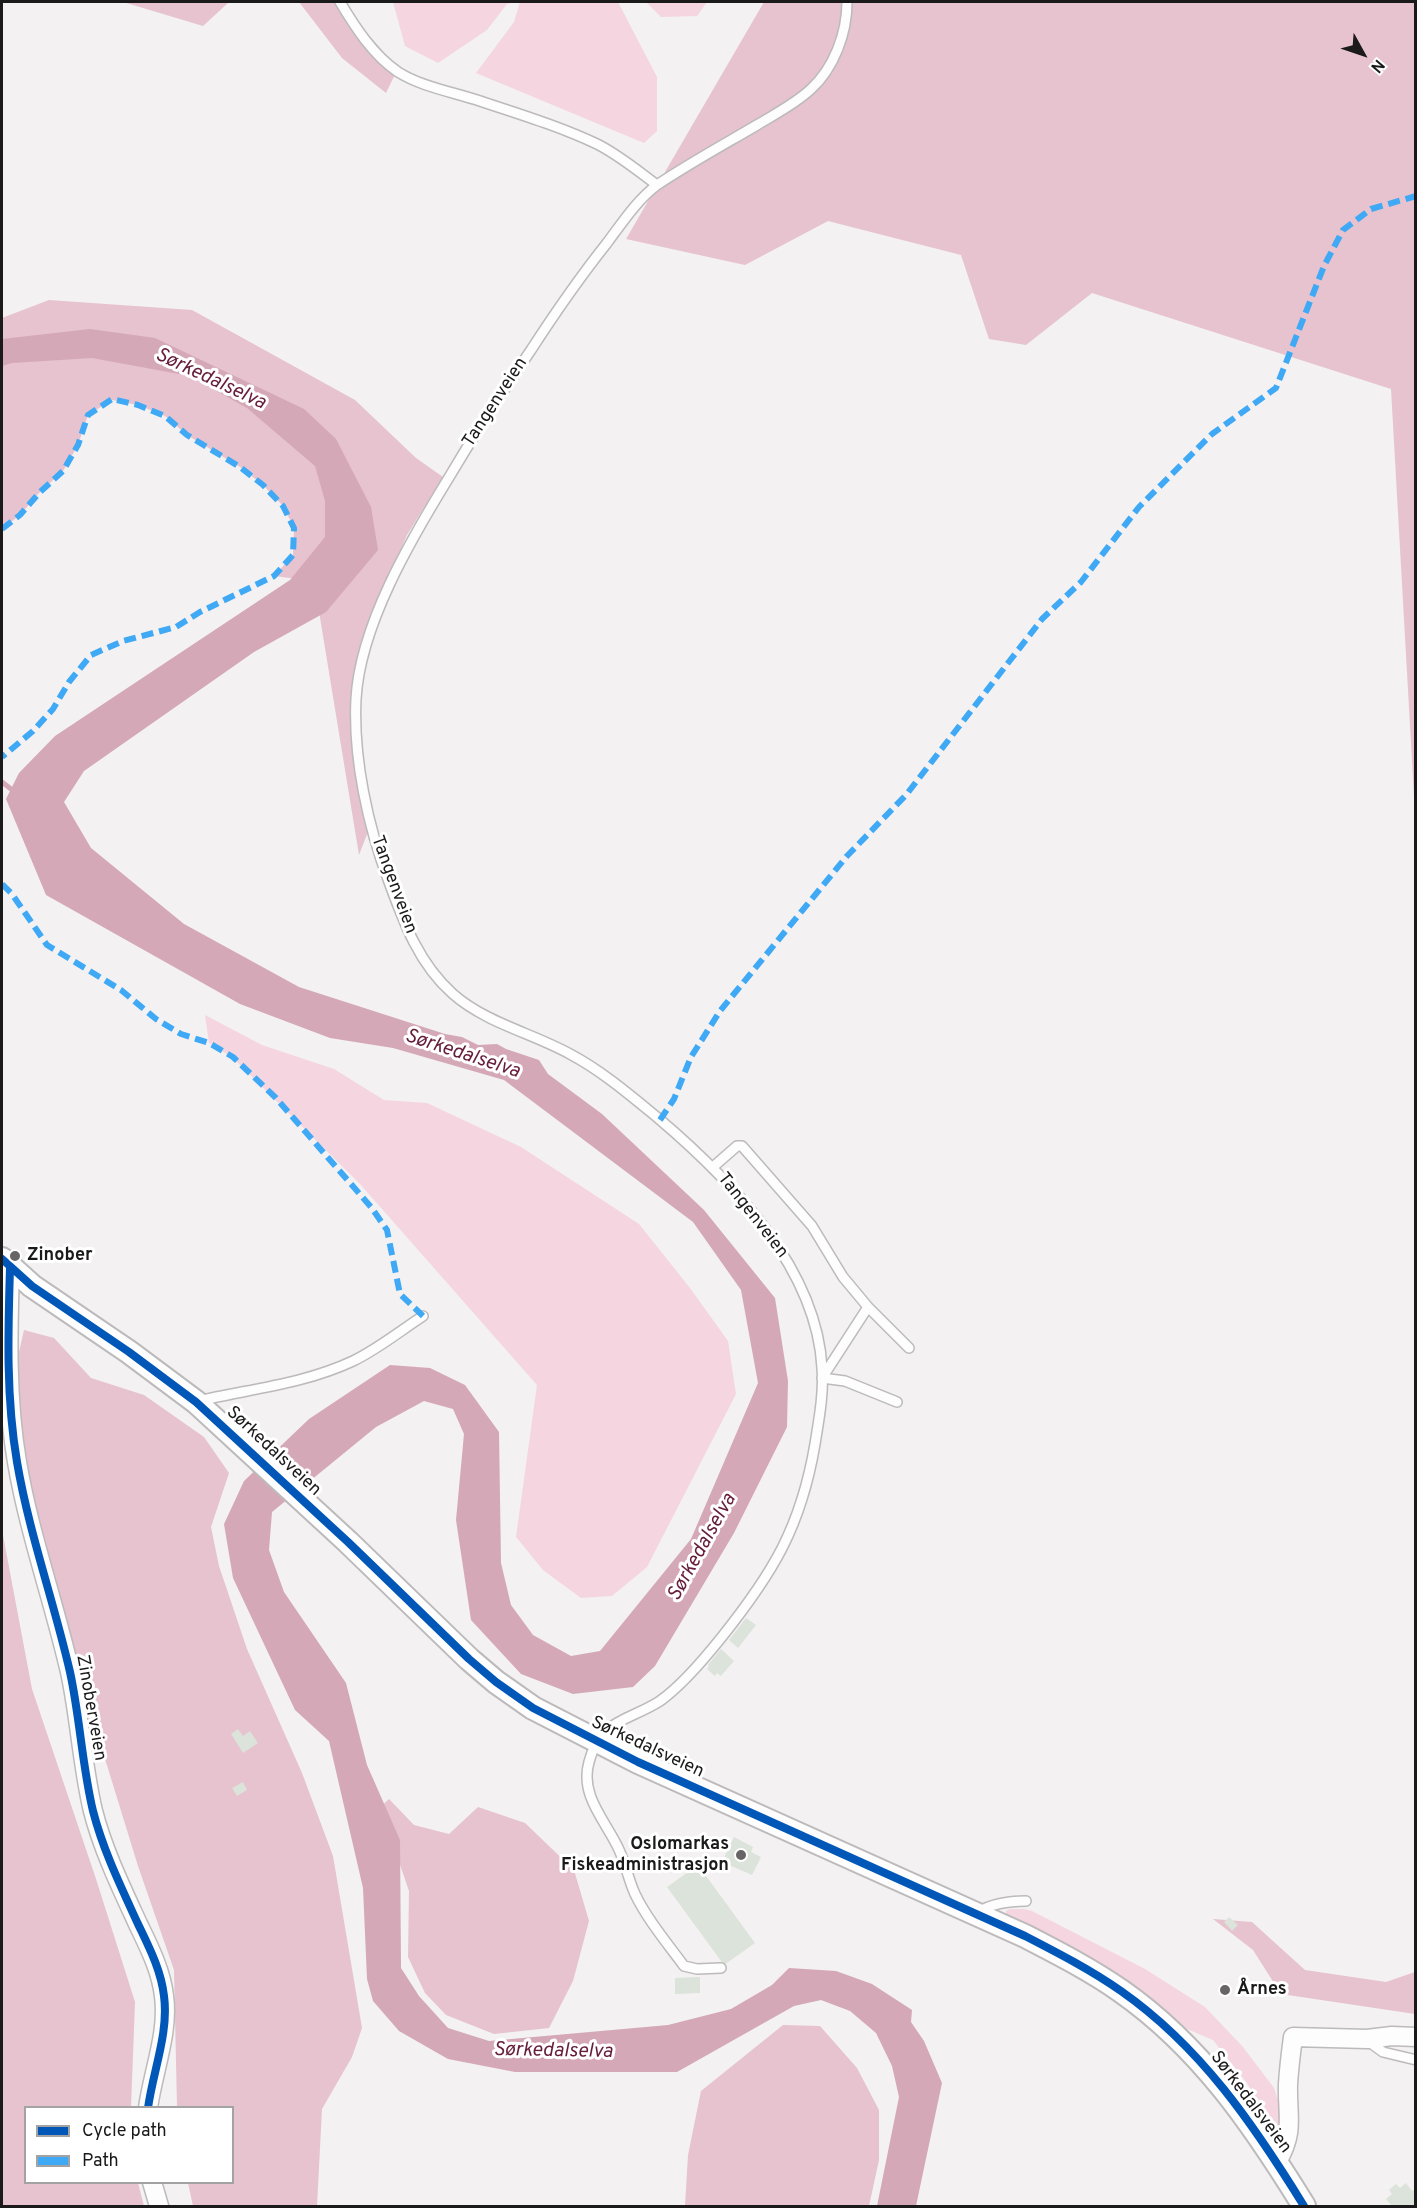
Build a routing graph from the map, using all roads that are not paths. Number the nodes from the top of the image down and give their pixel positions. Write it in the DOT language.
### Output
graph roads {
  1 [pos="340,2"];
  2 [pos="847,2"];
  3 [pos="657,185"];
  4 [pos="713,1167"];
  5 [pos="6,1263"];
  6 [pos="868,1307"];
  7 [pos="423,1316"];
  8 [pos="909,1348"];
  9 [pos="822,1378"];
  10 [pos="196,1402"];
  11 [pos="897,1402"];
  12 [pos="596,1742"];
  13 [pos="1026,1901"];
  14 [pos="976,1914"];
  15 [pos="721,1968"];
  16 [pos="1416,2037"];
  17 [pos="1367,2039"];
  18 [pos="1416,2060"];
  19 [pos="148,2106"];
  20 [pos="1277,2162"];
  21 [pos="153,2184"];
  22 [pos="159,2206"];
  23 [pos="1304,2206"];
  1 -- 3 [label="lane"];
  2 -- 3 [label="lane, Tangenveien"];
  3 -- 4 [label="lane, Tangenveien"];
  4 -- 6 [label="lane"];
  4 -- 9 [label="lane, Tangenveien"];
  5 -- 10 [label="street, Sørkedalsveien"];
  5 -- 19 [label="street, Zinoberveien"];
  6 -- 8 [label="lane"];
  6 -- 9 [label="lane"];
  7 -- 10 [label="lane"];
  9 -- 11 [label="lane"];
  9 -- 12 [label="lane, Tangenveien"];
  10 -- 12 [label="street, Sørkedalsveien"];
  12 -- 14 [label="street, Sørkedalsveien"];
  12 -- 15 [label="lane"];
  13 -- 14 [label="lane"];
  14 -- 20 [label="street, Sørkedalsveien"];
  16 -- 17 [label="street"];
  17 -- 18 [label="lane"];
  17 -- 20 [label="street"];
  20 -- 23 [label="street, Sørkedalsveien"];
  21 -- 22 [label="street"];
}
